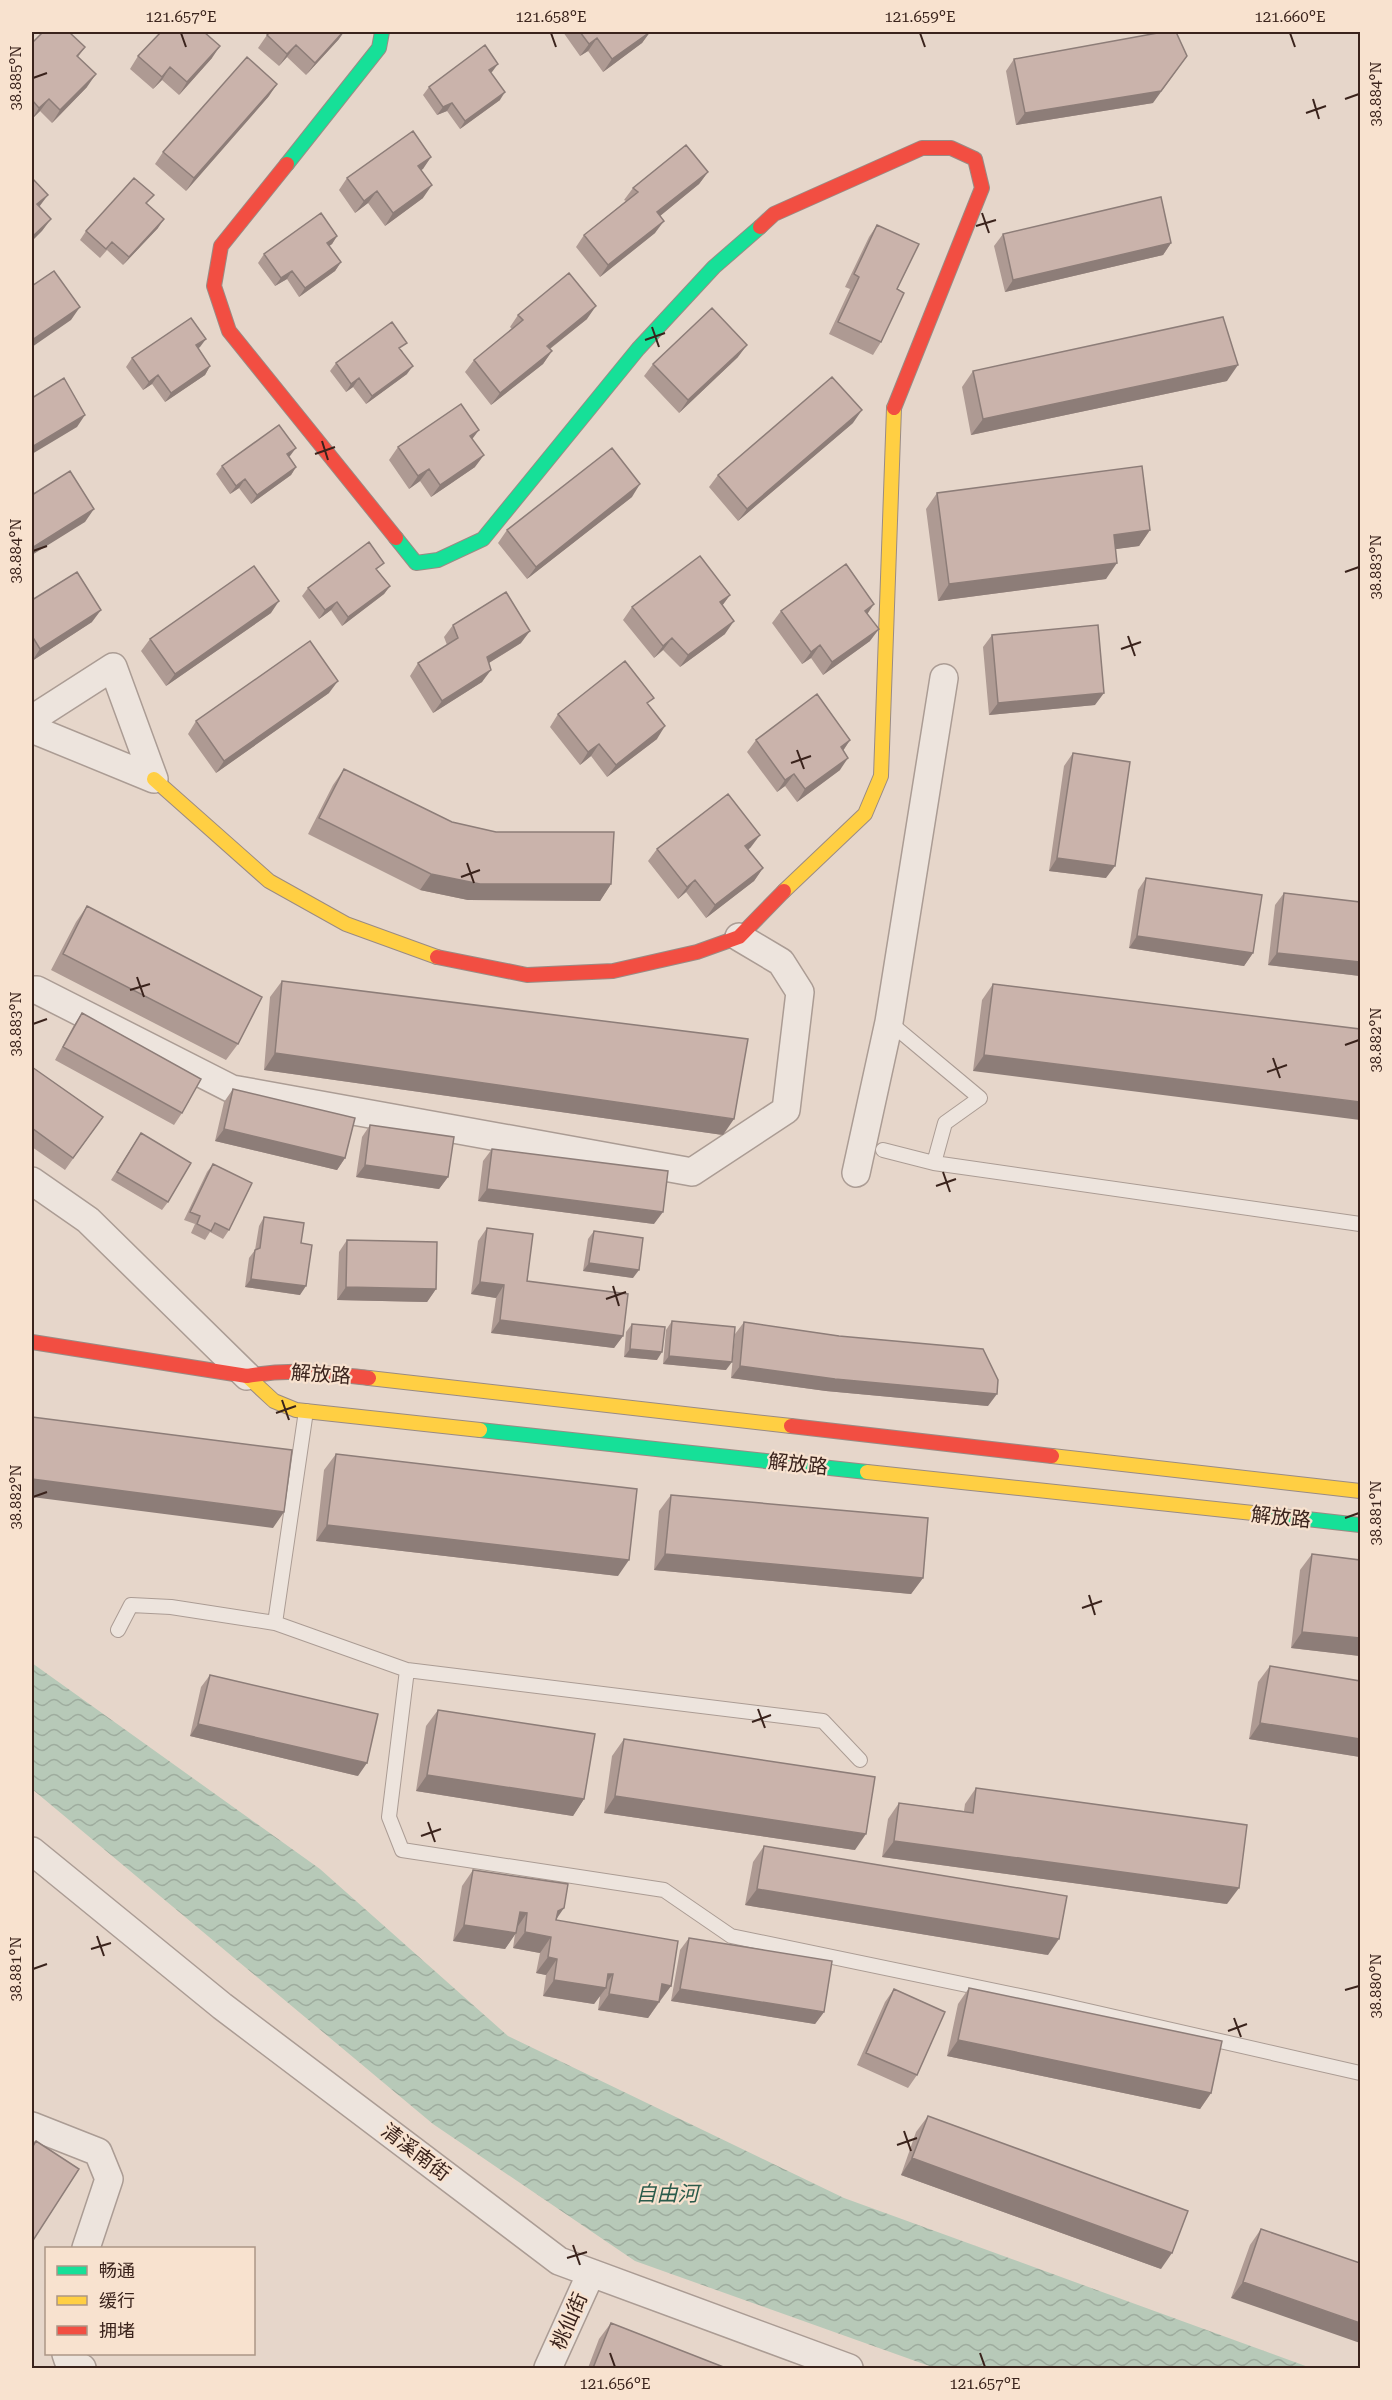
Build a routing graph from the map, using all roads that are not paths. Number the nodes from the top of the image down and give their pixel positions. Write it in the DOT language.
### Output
graph roads {
  1 [pos="382,32"];
  2 [pos="944,678"];
  3 [pos="32,719"];
  4 [pos="32,729"];
  5 [pos="154,779"];
  6 [pos="739,937"];
  7 [pos="32,990"];
  8 [pos="889,1022"];
  9 [pos="883,1149"];
  10 [pos="934,1163"];
  11 [pos="856,1173"];
  12 [pos="32,1181"];
  13 [pos="1360,1224"];
  14 [pos="32,1342"];
  15 [pos="247,1376"];
  16 [pos="306,1411"];
  17 [pos="1360,1491"];
  18 [pos="1360,1525"];
  19 [pos="275,1623"];
  20 [pos="118,1630"];
  21 [pos="407,1670"];
  22 [pos="860,1760"];
  23 [pos="32,1851"];
  24 [pos="1360,2073"];
  25 [pos="32,2126"];
  26 [pos="86,2247"];
  27 [pos="591,2273"];
  28 [pos="66,2355"];
  29 [pos="82,2368"];
  30 [pos="548,2368"];
  31 [pos="849,2368"];
  1 -- 6 [label="street"];
  2 -- 8 [label="street"];
  3 -- 5 [label="street"];
  4 -- 5 [label="street"];
  5 -- 6 [label="street"];
  6 -- 7 [label="street"];
  8 -- 10 [label="lane"];
  8 -- 11 [label="street"];
  9 -- 10 [label="lane"];
  10 -- 13 [label="lane"];
  12 -- 15 [label="street"];
  14 -- 15 [label="street, 解放路"];
  15 -- 16 [label="street, 解放路"];
  15 -- 17 [label="street, 解放路"];
  16 -- 18 [label="street, 解放路"];
  16 -- 19 [label="lane"];
  19 -- 20 [label="lane"];
  19 -- 21 [label="lane"];
  21 -- 22 [label="lane"];
  21 -- 24 [label="lane"];
  23 -- 27 [label="street, 清溪南街"];
  25 -- 26 [label="street"];
  27 -- 30 [label="street, 桃仙街"];
  27 -- 31 [label="street, 清溪南街"];
  28 -- 29 [label="street"];
}
